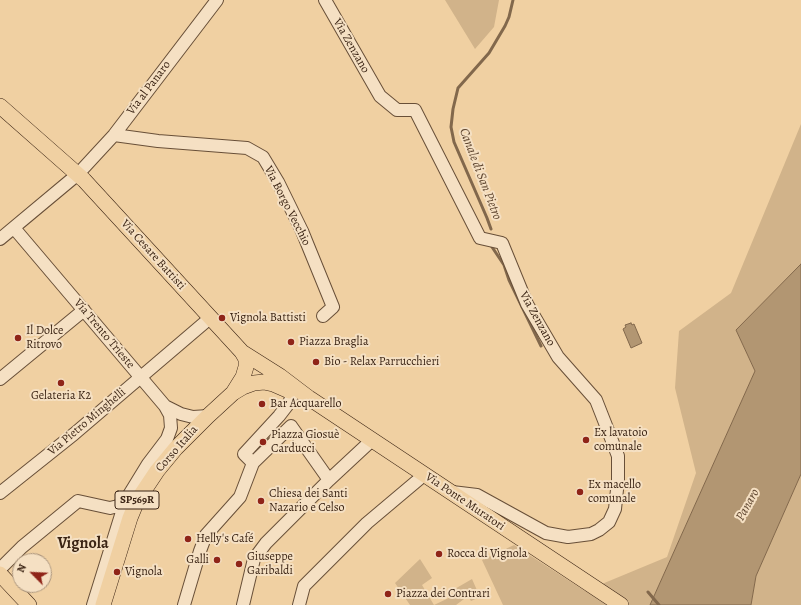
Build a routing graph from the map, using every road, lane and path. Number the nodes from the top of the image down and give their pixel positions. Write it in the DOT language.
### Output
graph roads {
  1 [pos="217,0"];
  2 [pos="325,0"];
  3 [pos="0,106"];
  4 [pos="114,135"];
  5 [pos="78,174"];
  6 [pos="14,228"];
  7 [pos="0,240"];
  8 [pos="84,310"];
  9 [pos="323,316"];
  10 [pos="210,318"];
  11 [pos="242,352"];
  12 [pos="140,378"];
  13 [pos="0,379"];
  14 [pos="232,393"];
  15 [pos="293,393"];
  16 [pos="309,398"];
  17 [pos="165,406"];
  18 [pos="208,416"];
  19 [pos="372,440"];
  20 [pos="253,463"];
  21 [pos="424,475"];
  22 [pos="329,480"];
  23 [pos="451,492"];
  24 [pos="0,493"];
  25 [pos="129,495"];
  26 [pos="0,569"];
  27 [pos="0,574"];
  28 [pos="29,605"];
  29 [pos="93,605"];
  30 [pos="103,605"];
  31 [pos="184,605"];
  32 [pos="243,605"];
  33 [pos="299,605"];
  34 [pos="621,605"];
  1 -- 4 [label="street, Via al Panaro"];
  2 -- 23 [label="street, Via Zenzano"];
  3 -- 5 [label="main road, Via Cesare Battisti"];
  4 -- 5 [label="street, Via al Panaro"];
  4 -- 9 [label="street, Via Borgo Vecchio"];
  5 -- 6 [label="street, Via al Panaro"];
  5 -- 10 [label="main road, Via Cesare Battisti"];
  6 -- 7 [label="street, Via al Panaro"];
  6 -- 8 [label="street, Via Trento Trieste"];
  8 -- 12 [label="street, Via Trento Trieste"];
  8 -- 13 [label="street"];
  10 -- 11 [label="main road, Via Cesare Battisti"];
  10 -- 12 [label="street, Via Pietro Minghelli"];
  11 -- 14 [label="main road, Corso Italia / SP569R"];
  11 -- 16 [label="main road, Via Cesare Battisti"];
  12 -- 17 [label="street, Via Trento Trieste"];
  12 -- 24 [label="street, Via Pietro Minghelli"];
  14 -- 15 [label="main road, Corso Italia / SP569R"];
  14 -- 18 [label="main road, Corso Italia / SP569R"];
  15 -- 16 [label="main road, Corso Italia / SP569R"];
  15 -- 20 [label="street"];
  16 -- 19 [label="main road, Via Ponte Muratori / SP569R"];
  17 -- 18 [label="street, Via Trento Trieste"];
  17 -- 25 [label="street, Corso Italia"];
  18 -- 30 [label="main road, Corso Italia / SP569R"];
  19 -- 21 [label="main road, Via Ponte Muratori / SP569R"];
  19 -- 22 [label="street"];
  20 -- 22 [label="street"];
  20 -- 31 [label="street"];
  21 -- 23 [label="main road, Via Ponte Muratori / SP569R"];
  21 -- 33 [label="street"];
  22 -- 32 [label="street"];
  23 -- 34 [label="main road, Via Ponte Muratori / SP569R"];
  25 -- 26 [label="street"];
  25 -- 29 [label="street, Corso Italia"];
  27 -- 28 [label="main road"];
}
